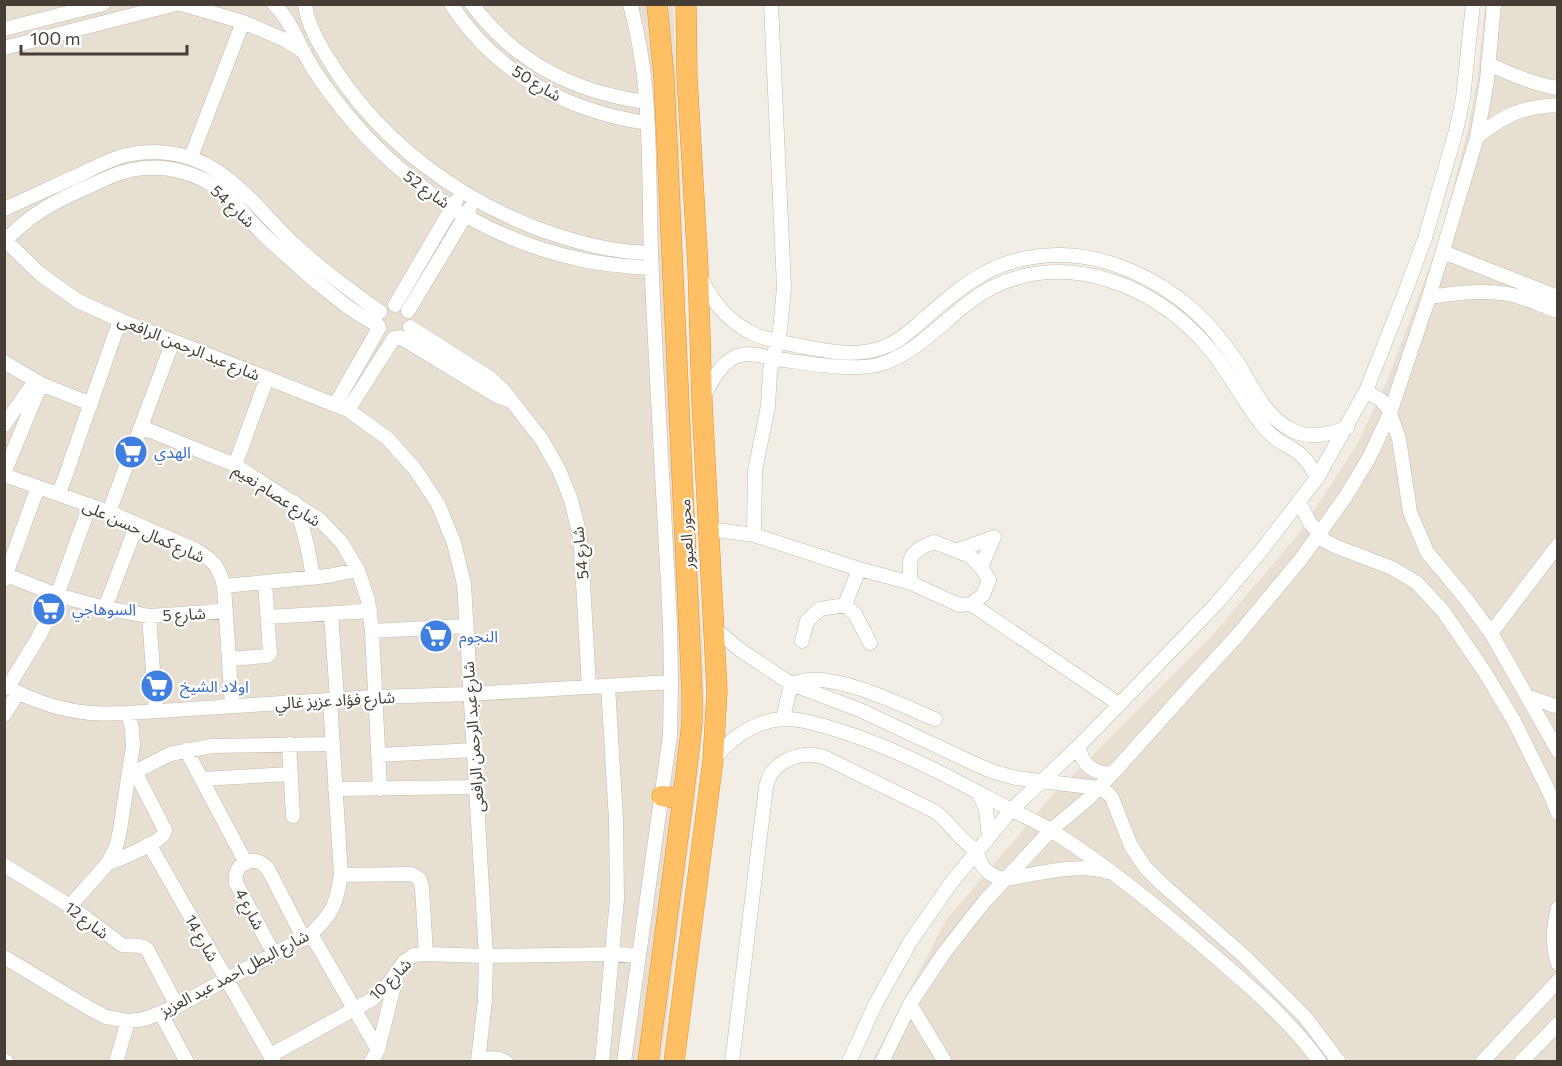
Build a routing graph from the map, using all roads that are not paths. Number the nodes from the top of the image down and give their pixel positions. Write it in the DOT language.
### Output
graph roads {
  1 [pos="103,4"];
  2 [pos="179,4"];
  3 [pos="274,4"];
  4 [pos="305,4"];
  5 [pos="451,4"];
  6 [pos="472,4"];
  7 [pos="630,4"];
  8 [pos="657,4"];
  9 [pos="686,4"];
  10 [pos="771,4"];
  11 [pos="1473,4"];
  12 [pos="1494,4"];
  13 [pos="243,22"];
  14 [pos="4,29"];
  15 [pos="4,48"];
  16 [pos="304,52"];
  17 [pos="1488,64"];
  18 [pos="1557,88"];
  19 [pos="646,102"];
  20 [pos="1557,105"];
  21 [pos="647,123"];
  22 [pos="1477,137"];
  23 [pos="191,158"];
  24 [pos="461,191"];
  25 [pos="476,200"];
  26 [pos="452,208"];
  27 [pos="4,209"];
  28 [pos="466,216"];
  29 [pos="5,240"];
  30 [pos="1443,252"];
  31 [pos="651,253"];
  32 [pos="652,268"];
  33 [pos="698,268"];
  34 [pos="969,281"];
  35 [pos="1429,297"];
  36 [pos="1557,297"];
  37 [pos="976,298"];
  38 [pos="401,308"];
  39 [pos="1557,312"];
  40 [pos="120,320"];
  41 [pos="379,322"];
  42 [pos="401,334"];
  43 [pos="173,340"];
  44 [pos="778,341"];
  45 [pos="774,359"];
  46 [pos="4,362"];
  47 [pos="267,378"];
  48 [pos="38,382"];
  49 [pos="1366,391"];
  50 [pos="702,402"];
  51 [pos="91,404"];
  52 [pos="335,405"];
  53 [pos="348,410"];
  54 [pos="1390,413"];
  55 [pos="4,425"];
  56 [pos="141,427"];
  57 [pos="1347,428"];
  58 [pos="235,465"];
  59 [pos="6,477"];
  60 [pos="1317,478"];
  61 [pos="38,487"];
  62 [pos="59,494"];
  63 [pos="294,502"];
  64 [pos="1299,502"];
  65 [pos="90,505"];
  66 [pos="109,512"];
  67 [pos="137,524"];
  68 [pos="708,529"];
  69 [pos="1319,534"];
  70 [pos="754,535"];
  71 [pos="1557,545"];
  72 [pos="956,551"];
  73 [pos="981,567"];
  74 [pos="859,569"];
  75 [pos="358,570"];
  76 [pos="5,576"];
  77 [pos="313,578"];
  78 [pos="265,582"];
  79 [pos="910,584"];
  80 [pos="224,586"];
  81 [pos="57,595"];
  82 [pos="845,604"];
  83 [pos="971,604"];
  84 [pos="105,608"];
  85 [pos="226,611"];
  86 [pos="369,611"];
  87 [pos="331,613"];
  88 [pos="149,616"];
  89 [pos="268,617"];
  90 [pos="466,626"];
  91 [pos="714,628"];
  92 [pos="372,631"];
  93 [pos="1491,633"];
  94 [pos="802,641"];
  95 [pos="870,642"];
  96 [pos="229,659"];
  97 [pos="671,682"];
  98 [pos="791,684"];
  99 [pos="608,686"];
  100 [pos="589,687"];
  101 [pos="10,688"];
  102 [pos="470,694"];
  103 [pos="1527,696"];
  104 [pos="375,697"];
  105 [pos="333,700"];
  106 [pos="1119,704"];
  107 [pos="232,706"];
  108 [pos="1557,707"];
  109 [pos="860,710"];
  110 [pos="156,711"];
  111 [pos="128,713"];
  112 [pos="4,715"];
  113 [pos="783,718"];
  114 [pos="935,719"];
  115 [pos="851,735"];
  116 [pos="289,744"];
  117 [pos="333,744"];
  118 [pos="1078,746"];
  119 [pos="186,750"];
  120 [pos="474,750"];
  121 [pos="1557,751"];
  122 [pos="378,755"];
  123 [pos="713,759"];
  124 [pos="133,768"];
  125 [pos="1113,773"];
  126 [pos="291,774"];
  127 [pos="201,779"];
  128 [pos="1042,781"];
  129 [pos="476,787"];
  130 [pos="1098,788"];
  131 [pos="335,789"];
  132 [pos="380,789"];
  133 [pos="979,793"];
  134 [pos="662,796"];
  135 [pos="683,799"];
  136 [pos="1011,810"];
  137 [pos="1557,813"];
  138 [pos="293,816"];
  139 [pos="1051,830"];
  140 [pos="989,837"];
  141 [pos="149,844"];
  142 [pos="977,850"];
  143 [pos="108,862"];
  144 [pos="246,863"];
  145 [pos="4,866"];
  146 [pos="341,875"];
  147 [pos="1117,877"];
  148 [pos="1004,879"];
  149 [pos="70,906"];
  150 [pos="1557,908"];
  151 [pos="307,936"];
  152 [pos="274,954"];
  153 [pos="426,954"];
  154 [pos="613,954"];
  155 [pos="486,956"];
  156 [pos="638,956"];
  157 [pos="4,957"];
  158 [pos="1557,964"];
  159 [pos="397,971"];
  160 [pos="226,980"];
  161 [pos="1557,981"];
  162 [pos="910,1004"];
  163 [pos="177,1006"];
  164 [pos="354,1010"];
  165 [pos="161,1014"];
  166 [pos="128,1021"];
  167 [pos="1557,1024"];
  168 [pos="374,1056"];
  169 [pos="272,1058"];
  170 [pos="477,1061"];
  171 [pos="116,1062"];
  172 [pos="187,1062"];
  173 [pos="506,1062"];
  174 [pos="602,1062"];
  175 [pos="624,1062"];
  176 [pos="648,1062"];
  177 [pos="674,1062"];
  178 [pos="732,1062"];
  179 [pos="849,1062"];
  180 [pos="882,1062"];
  181 [pos="945,1062"];
  182 [pos="1320,1062"];
  183 [pos="1339,1062"];
  184 [pos="1482,1062"];
  185 [pos="1521,1062"];
  1 -- 14 [label="street"];
  2 -- 13 [label="street"];
  2 -- 15 [label="street"];
  3 -- 16 [label="street, شارع 52"];
  4 -- 24 [label="street, شارع 52"];
  5 -- 21 [label="street, شارع 50"];
  6 -- 19 [label="street, شارع 50"];
  7 -- 19 [label="street"];
  8 -- 135 [label="highway, محور العبور"];
  9 -- 33 [label="highway, محور العبور"];
  10 -- 44 [label="street"];
  11 -- 49 [label="street"];
  12 -- 17 [label="street"];
  13 -- 16 [label="street"];
  13 -- 23 [label="street"];
  16 -- 26 [label="street, شارع 52"];
  17 -- 18 [label="street"];
  17 -- 22 [label="street"];
  19 -- 21 [label="street"];
  20 -- 22 [label="street"];
  21 -- 31 [label="street"];
  22 -- 30 [label="street"];
  23 -- 27 [label="street, شارع 54"];
  23 -- 41 [label="street, شارع 54"];
  24 -- 25 [label="street, شارع 52"];
  24 -- 26 [label="street"];
  25 -- 28 [label="street"];
  25 -- 31 [label="street, شارع 52"];
  26 -- 28 [label="street, شارع 52"];
  26 -- 38 [label="street"];
  28 -- 32 [label="street, شارع 52"];
  28 -- 38 [label="street"];
  29 -- 40 [label="street, شارع عبد الرحمن الرافعى"];
  29 -- 41 [label="street, شارع 54"];
  30 -- 35 [label="street"];
  30 -- 36 [label="street"];
  31 -- 32 [label="street"];
  32 -- 97 [label="street"];
  33 -- 44 [label="street"];
  33 -- 50 [label="highway, محور العبور"];
  34 -- 37 [label="street"];
  34 -- 44 [label="street"];
  34 -- 57 [label="street"];
  35 -- 39 [label="street"];
  35 -- 54 [label="street"];
  37 -- 45 [label="street"];
  37 -- 60 [label="street"];
  38 -- 41 [label="street"];
  38 -- 42 [label="street"];
  40 -- 43 [label="street, شارع عبد الرحمن الرافعى"];
  40 -- 51 [label="street"];
  41 -- 42 [label="street"];
  41 -- 52 [label="street"];
  42 -- 53 [label="street"];
  42 -- 100 [label="street, شارع 54"];
  43 -- 47 [label="street, شارع عبد الرحمن الرافعى"];
  43 -- 56 [label="street"];
  44 -- 45 [label="street"];
  45 -- 50 [label="street"];
  45 -- 70 [label="street"];
  46 -- 48 [label="street"];
  47 -- 52 [label="street, شارع عبد الرحمن الرافعى"];
  47 -- 58 [label="street"];
  48 -- 51 [label="street"];
  48 -- 55 [label="street"];
  48 -- 59 [label="street"];
  49 -- 54 [label="street"];
  49 -- 57 [label="street"];
  50 -- 68 [label="highway, محور العبور"];
  51 -- 62 [label="street"];
  52 -- 53 [label="street, شارع عبد الرحمن الرافعى"];
  53 -- 90 [label="street, شارع عبد الرحمن الرافعى"];
  54 -- 69 [label="street"];
  54 -- 93 [label="street"];
  56 -- 58 [label="street, شارع عصام نعيم"];
  56 -- 66 [label="street"];
  57 -- 60 [label="street"];
  58 -- 63 [label="street, شارع عصام نعيم"];
  59 -- 61 [label="street, شارع كمال حسن على"];
  60 -- 64 [label="street"];
  61 -- 62 [label="street, شارع كمال حسن على"];
  61 -- 76 [label="street"];
  62 -- 65 [label="street, شارع كمال حسن على"];
  63 -- 75 [label="street, شارع عصام نعيم"];
  63 -- 77 [label="street"];
  64 -- 69 [label="street"];
  64 -- 106 [label="street"];
  65 -- 66 [label="street, شارع كمال حسن على"];
  65 -- 81 [label="street"];
  66 -- 67 [label="street, شارع كمال حسن على"];
  67 -- 80 [label="street, شارع كمال حسن على"];
  67 -- 84 [label="street"];
  68 -- 70 [label="street"];
  68 -- 91 [label="highway, محور العبور"];
  69 -- 125 [label="street"];
  69 -- 137 [label="street"];
  70 -- 74 [label="street"];
  71 -- 93 [label="street"];
  72 -- 73 [label="street"];
  72 -- 73 [label="street"];
  72 -- 79 [label="street"];
  73 -- 83 [label="street"];
  74 -- 79 [label="street"];
  74 -- 82 [label="street"];
  75 -- 77 [label="street"];
  75 -- 86 [label="street, شارع عصام نعيم"];
  76 -- 81 [label="street, شارع 5"];
  77 -- 78 [label="street"];
  78 -- 80 [label="street"];
  78 -- 89 [label="street"];
  79 -- 83 [label="street"];
  80 -- 85 [label="street, شارع كمال حسن على"];
  81 -- 84 [label="street, شارع 5"];
  81 -- 101 [label="street"];
  82 -- 94 [label="street"];
  82 -- 95 [label="street"];
  83 -- 106 [label="street"];
  84 -- 88 [label="street, شارع 5"];
  85 -- 88 [label="street, شارع 5"];
  85 -- 96 [label="street, شارع كمال حسن على"];
  86 -- 87 [label="street"];
  86 -- 92 [label="street, شارع عصام نعيم"];
  87 -- 89 [label="street"];
  87 -- 105 [label="street, شارع البطل احمد عبد العزيز"];
  88 -- 110 [label="street"];
  89 -- 96 [label="street"];
  90 -- 92 [label="street"];
  90 -- 102 [label="street, شارع عبد الرحمن الرافعى"];
  91 -- 98 [label="street"];
  91 -- 123 [label="highway, محور العبور"];
  92 -- 104 [label="street, شارع عصام نعيم"];
  93 -- 103 [label="street"];
  96 -- 107 [label="street, شارع كمال حسن على"];
  97 -- 99 [label="street, شارع فؤاد عزيز غالي"];
  97 -- 134 [label="street"];
  98 -- 109 [label="street"];
  98 -- 113 [label="street"];
  98 -- 114 [label="street"];
  99 -- 100 [label="street, شارع فؤاد عزيز غالي"];
  99 -- 154 [label="street"];
  100 -- 102 [label="street, شارع فؤاد عزيز غالي"];
  101 -- 111 [label="street, شارع فؤاد عزيز غالي"];
  101 -- 112 [label="street"];
  102 -- 104 [label="street, شارع فؤاد عزيز غالي"];
  102 -- 120 [label="street, شارع عبد الرحمن الرافعى"];
  103 -- 108 [label="street"];
  103 -- 121 [label="street"];
  104 -- 105 [label="street, شارع فؤاد عزيز غالي"];
  104 -- 122 [label="street, شارع عصام نعيم"];
  105 -- 107 [label="street, شارع فؤاد عزيز غالي"];
  105 -- 117 [label="street, شارع البطل احمد عبد العزيز"];
  106 -- 118 [label="street"];
  107 -- 110 [label="street, شارع فؤاد عزيز غالي"];
  109 -- 115 [label="street"];
  109 -- 128 [label="street"];
  110 -- 111 [label="street, شارع فؤاد عزيز غالي"];
  111 -- 124 [label="street"];
  113 -- 115 [label="street"];
  113 -- 123 [label="street"];
  115 -- 133 [label="street"];
  116 -- 117 [label="street"];
  116 -- 119 [label="street"];
  116 -- 126 [label="street"];
  117 -- 131 [label="street, شارع البطل احمد عبد العزيز"];
  118 -- 125 [label="street"];
  118 -- 128 [label="street"];
  119 -- 124 [label="street"];
  119 -- 127 [label="street"];
  120 -- 122 [label="street"];
  120 -- 129 [label="street, شارع عبد الرحمن الرافعى"];
  122 -- 132 [label="street, شارع عصام نعيم"];
  123 -- 177 [label="highway, محور العبور"];
  124 -- 141 [label="street"];
  124 -- 143 [label="street"];
  125 -- 130 [label="street"];
  126 -- 127 [label="street"];
  126 -- 138 [label="street"];
  127 -- 144 [label="street"];
  128 -- 130 [label="street"];
  128 -- 136 [label="street"];
  129 -- 132 [label="street"];
  129 -- 155 [label="street, شارع عبد الرحمن الرافعى"];
  130 -- 139 [label="street"];
  130 -- 183 [label="street"];
  131 -- 132 [label="street"];
  131 -- 146 [label="street, شارع البطل احمد عبد العزيز"];
  133 -- 136 [label="street"];
  133 -- 140 [label="street"];
  134 -- 135 [label="highway"];
  134 -- 156 [label="street"];
  135 -- 176 [label="highway, محور العبور"];
  136 -- 139 [label="street"];
  136 -- 140 [label="street"];
  139 -- 147 [label="street"];
  139 -- 148 [label="street"];
  140 -- 142 [label="street"];
  141 -- 143 [label="street"];
  141 -- 160 [label="street, شارع 14"];
  142 -- 148 [label="street"];
  142 -- 178 [label="street"];
  142 -- 179 [label="street"];
  143 -- 149 [label="street"];
  144 -- 151 [label="street, شارع 4"];
  144 -- 152 [label="street, شارع 4"];
  145 -- 149 [label="street, شارع 12"];
  146 -- 151 [label="street, شارع البطل احمد عبد العزيز"];
  146 -- 153 [label="street"];
  147 -- 148 [label="street"];
  147 -- 182 [label="street"];
  148 -- 162 [label="street"];
  149 -- 163 [label="street, شارع 12"];
  150 -- 158 [label="street"];
  151 -- 152 [label="street, شارع البطل احمد عبد العزيز"];
  151 -- 164 [label="street, شارع 4"];
  152 -- 160 [label="street, شارع البطل احمد عبد العزيز"];
  153 -- 155 [label="street, شارع 10"];
  153 -- 159 [label="street, شارع 10"];
  154 -- 155 [label="street, شارع 10"];
  154 -- 156 [label="street, شارع 10"];
  154 -- 174 [label="street"];
  155 -- 170 [label="street, شارع عبد الرحمن الرافعى"];
  156 -- 175 [label="street"];
  157 -- 166 [label="street, شارع البطل احمد عبد العزيز"];
  159 -- 164 [label="street, شارع 10"];
  159 -- 168 [label="street"];
  160 -- 163 [label="street, شارع البطل احمد عبد العزيز"];
  160 -- 169 [label="street, شارع 14"];
  161 -- 184 [label="street"];
  162 -- 180 [label="street"];
  162 -- 181 [label="street"];
  163 -- 165 [label="street, شارع البطل احمد عبد العزيز"];
  164 -- 168 [label="street, شارع 4"];
  164 -- 169 [label="street, شارع 10"];
  165 -- 166 [label="street, شارع البطل احمد عبد العزيز"];
  165 -- 172 [label="street"];
  166 -- 171 [label="street"];
  167 -- 185 [label="street"];
  170 -- 173 [label="street"];
}
